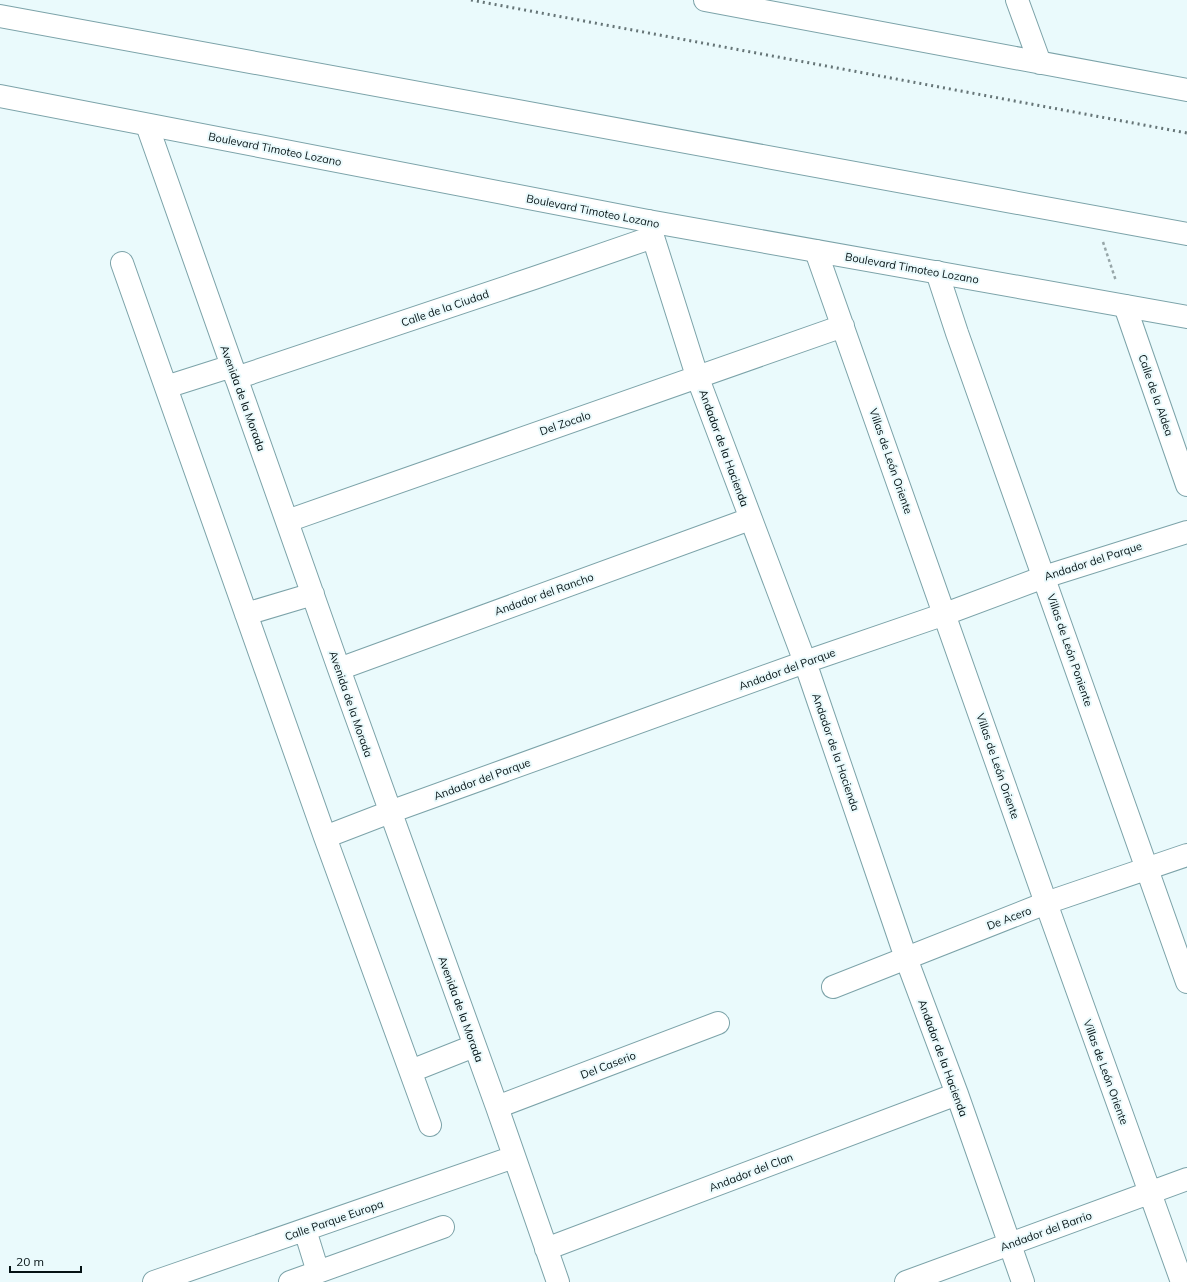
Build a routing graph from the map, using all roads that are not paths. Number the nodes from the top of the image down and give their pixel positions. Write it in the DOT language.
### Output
graph roads {
  1 [pos="705,0"];
  2 [pos="1017,0"];
  3 [pos="0,16"];
  4 [pos="1040,63"];
  5 [pos="1187,90"];
  6 [pos="0,96"];
  7 [pos="147,125"];
  8 [pos="651,229"];
  9 [pos="1187,234"];
  10 [pos="816,251"];
  11 [pos="122,263"];
  12 [pos="937,272"];
  13 [pos="1125,306"];
  14 [pos="1187,317"];
  15 [pos="843,326"];
  16 [pos="234,372"];
  17 [pos="697,376"];
  18 [pos="166,388"];
  19 [pos="1187,485"];
  20 [pos="750,519"];
  21 [pos="287,521"];
  22 [pos="1187,532"];
  23 [pos="1044,576"];
  24 [pos="313,594"];
  25 [pos="246,614"];
  26 [pos="945,614"];
  27 [pos="805,662"];
  28 [pos="339,669"];
  29 [pos="390,812"];
  30 [pos="325,837"];
  31 [pos="1187,855"];
  32 [pos="1147,869"];
  33 [pos="1046,903"];
  34 [pos="906,958"];
  35 [pos="1187,982"];
  36 [pos="833,987"];
  37 [pos="718,1023"];
  38 [pos="474,1046"];
  39 [pos="411,1071"];
  40 [pos="957,1094"];
  41 [pos="497,1107"];
  42 [pos="430,1125"];
  43 [pos="514,1157"];
  44 [pos="1187,1179"];
  45 [pos="1149,1193"];
  46 [pos="443,1227"];
  47 [pos="306,1230"];
  48 [pos="1010,1244"];
  49 [pos="546,1249"];
  50 [pos="318,1272"];
  51 [pos="154,1282"];
  52 [pos="290,1282"];
  53 [pos="558,1282"];
  54 [pos="906,1282"];
  55 [pos="1023,1282"];
  56 [pos="1182,1282"];
  1 -- 4 [label="street"];
  2 -- 4 [label="street"];
  3 -- 9 [label="street"];
  4 -- 5 [label="street"];
  6 -- 7 [label="street, Boulevard Timoteo Lozano"];
  7 -- 8 [label="street, Boulevard Timoteo Lozano"];
  7 -- 16 [label="street, Avenida de la Morada"];
  8 -- 10 [label="street, Boulevard Timoteo Lozano"];
  8 -- 16 [label="street, Calle de la Ciudad"];
  8 -- 17 [label="street, Andador de la Hacienda"];
  10 -- 12 [label="street, Boulevard Timoteo Lozano"];
  10 -- 15 [label="street, Villas de León Oriente"];
  11 -- 18 [label="street"];
  12 -- 13 [label="street, Boulevard Timoteo Lozano"];
  12 -- 23 [label="street, Villas de León Poniente"];
  13 -- 14 [label="street, Boulevard Timoteo Lozano"];
  13 -- 19 [label="street, Calle de la Aldea"];
  15 -- 17 [label="street, Del Zocalo"];
  15 -- 26 [label="street, Villas de León Oriente"];
  16 -- 18 [label="street, Calle de la Ciudad"];
  16 -- 21 [label="street, Avenida de la Morada"];
  17 -- 20 [label="street, Andador de la Hacienda"];
  17 -- 21 [label="street, Del Zocalo"];
  18 -- 25 [label="street"];
  20 -- 27 [label="street, Andador de la Hacienda"];
  20 -- 28 [label="street, Andador del Rancho"];
  21 -- 24 [label="street, Avenida de la Morada"];
  22 -- 23 [label="street, Andador del Parque"];
  23 -- 26 [label="street, Andador del Parque"];
  23 -- 32 [label="street, Villas de León Poniente"];
  24 -- 25 [label="street"];
  24 -- 28 [label="street, Avenida de la Morada"];
  25 -- 30 [label="street"];
  26 -- 27 [label="street, Andador del Parque"];
  26 -- 33 [label="street, Villas de León Oriente"];
  27 -- 29 [label="street, Andador del Parque"];
  27 -- 34 [label="street, Andador de la Hacienda"];
  28 -- 29 [label="street, Avenida de la Morada"];
  29 -- 30 [label="street, Andador del Parque"];
  29 -- 38 [label="street, Avenida de la Morada"];
  30 -- 39 [label="street"];
  31 -- 32 [label="street, De Acero"];
  32 -- 33 [label="street, De Acero"];
  32 -- 35 [label="street, Villas de León Poniente"];
  33 -- 34 [label="street, De Acero"];
  33 -- 45 [label="street, Villas de León Oriente"];
  34 -- 36 [label="street, De Acero"];
  34 -- 40 [label="street, Andador de la Hacienda"];
  37 -- 41 [label="street, Del Caserio"];
  38 -- 39 [label="street"];
  38 -- 41 [label="street, Avenida de la Morada"];
  39 -- 42 [label="street"];
  40 -- 48 [label="street, Andador de la Hacienda"];
  40 -- 49 [label="street, Andador del Clan"];
  41 -- 43 [label="street, Avenida de la Morada"];
  43 -- 47 [label="street, Calle Parque Europa"];
  43 -- 49 [label="street, Avenida de la Morada"];
  44 -- 45 [label="street, Andador del Barrio"];
  45 -- 48 [label="street, Andador del Barrio"];
  45 -- 56 [label="street, Villas de León Oriente"];
  46 -- 50 [label="street"];
  47 -- 50 [label="street"];
  47 -- 51 [label="street, Calle Parque Europa"];
  48 -- 54 [label="street, Andador del Barrio"];
  48 -- 55 [label="street, Andador de la Hacienda"];
  49 -- 53 [label="street, Avenida de la Morada"];
  50 -- 52 [label="street"];
}
